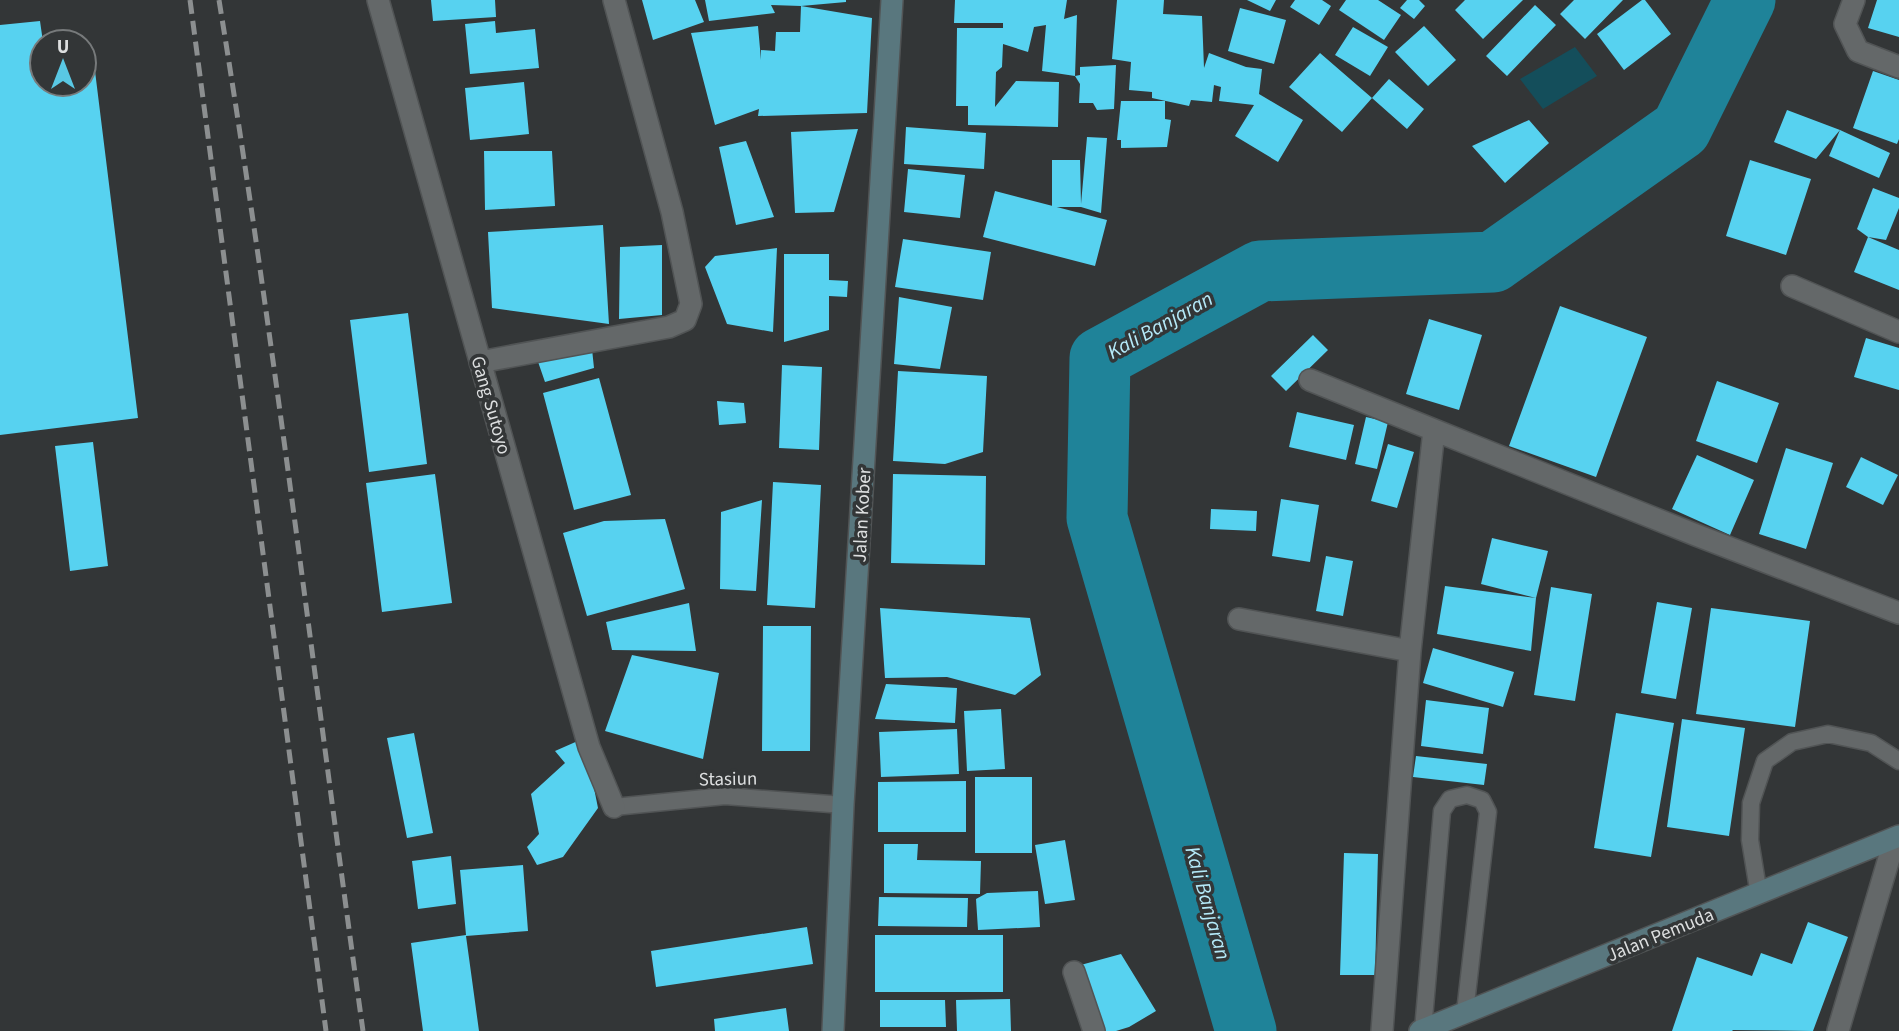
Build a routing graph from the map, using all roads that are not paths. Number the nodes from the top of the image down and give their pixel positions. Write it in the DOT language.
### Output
graph roads {
  1 [pos="378,0"];
  2 [pos="614,0"];
  3 [pos="892,0"];
  4 [pos="1854,0"];
  5 [pos="1899,67"];
  6 [pos="1792,286"];
  7 [pos="1899,332"];
  8 [pos="480,362"];
  9 [pos="1310,380"];
  10 [pos="1434,430"];
  11 [pos="1899,613"];
  12 [pos="1239,619"];
  13 [pos="1410,651"];
  14 [pos="1899,761"];
  15 [pos="843,805"];
  16 [pos="614,807"];
  17 [pos="1897,837"];
  18 [pos="1759,895"];
  19 [pos="1074,972"];
  20 [pos="1465,1012"];
  21 [pos="1421,1030"];
  22 [pos="832,1031"];
  23 [pos="1094,1031"];
  24 [pos="1382,1031"];
  25 [pos="1838,1031"];
  1 -- 8 [label="street, Gang Sutoyo"];
  2 -- 8 [label="street"];
  3 -- 15 [label="street, Jalan Kober"];
  4 -- 5 [label="street"];
  6 -- 7 [label="street"];
  8 -- 16 [label="street, Gang Sutoyo"];
  9 -- 10 [label="street"];
  10 -- 11 [label="street"];
  10 -- 13 [label="street"];
  12 -- 13 [label="street"];
  13 -- 24 [label="street"];
  14 -- 18 [label="lane"];
  15 -- 16 [label="lane, Stasiun"];
  15 -- 22 [label="street, Jalan Kober"];
  17 -- 18 [label="street, Jalan Pemuda"];
  17 -- 25 [label="street"];
  18 -- 20 [label="street, Jalan Pemuda"];
  19 -- 23 [label="street"];
  20 -- 21 [label="street, Jalan Pemuda"];
  20 -- 21 [label="lane"];
}
